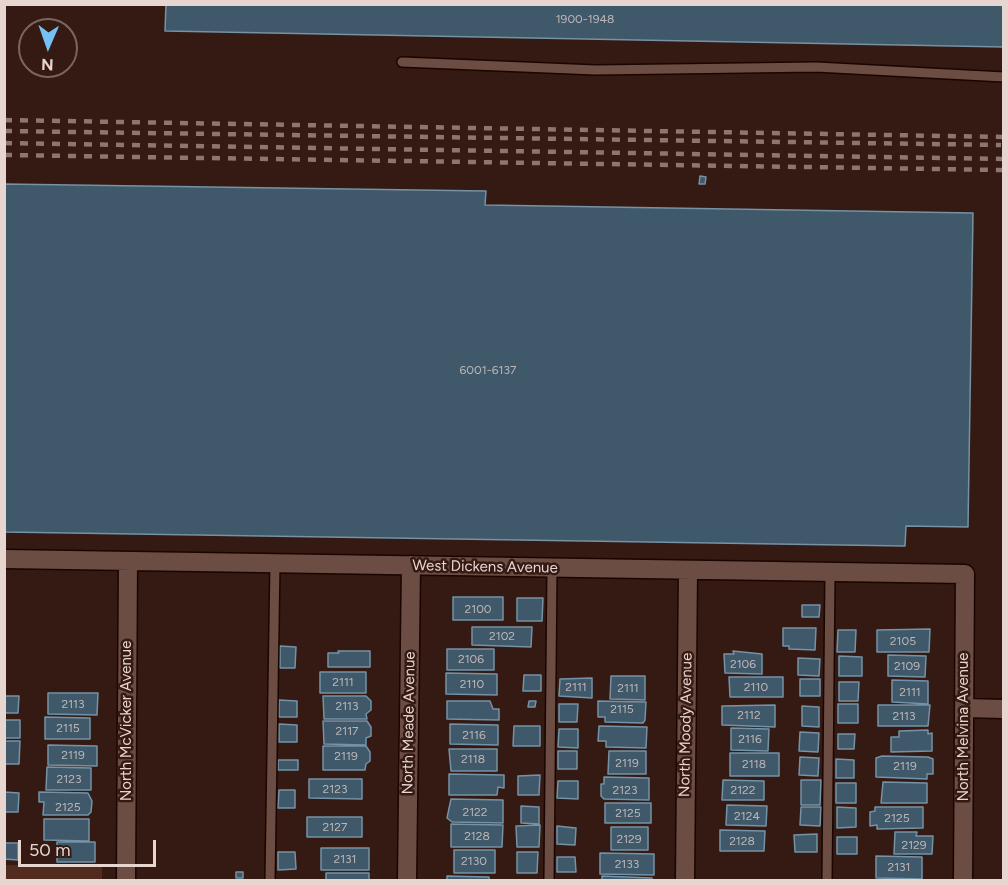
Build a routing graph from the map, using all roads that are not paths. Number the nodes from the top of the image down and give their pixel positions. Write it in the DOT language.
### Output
graph roads {
  1 [pos="402,62"];
  2 [pos="1004,77"];
  3 [pos="4,559"];
  4 [pos="128,561"];
  5 [pos="275,563"];
  6 [pos="411,565"];
  7 [pos="552,568"];
  8 [pos="687,570"];
  9 [pos="830,572"];
  10 [pos="965,574"];
  11 [pos="964,708"];
  12 [pos="1004,709"];
  13 [pos="126,880"];
  14 [pos="270,880"];
  15 [pos="407,880"];
  16 [pos="549,880"];
  17 [pos="685,880"];
  18 [pos="827,880"];
  19 [pos="963,880"];
  1 -- 2 [label="lane"];
  3 -- 4 [label="street, West Dickens Avenue"];
  4 -- 5 [label="street, West Dickens Avenue"];
  4 -- 13 [label="street, North McVicker Avenue"];
  5 -- 6 [label="street, West Dickens Avenue"];
  5 -- 14 [label="lane"];
  6 -- 7 [label="street, West Dickens Avenue"];
  6 -- 15 [label="street, North Meade Avenue"];
  7 -- 8 [label="street, West Dickens Avenue"];
  7 -- 16 [label="lane"];
  8 -- 9 [label="street, West Dickens Avenue"];
  8 -- 17 [label="street, North Moody Avenue"];
  9 -- 10 [label="street, West Dickens Avenue"];
  9 -- 18 [label="lane"];
  10 -- 11 [label="street, North Melvina Avenue"];
  11 -- 12 [label="street"];
  11 -- 19 [label="street, North Melvina Avenue"];
}
